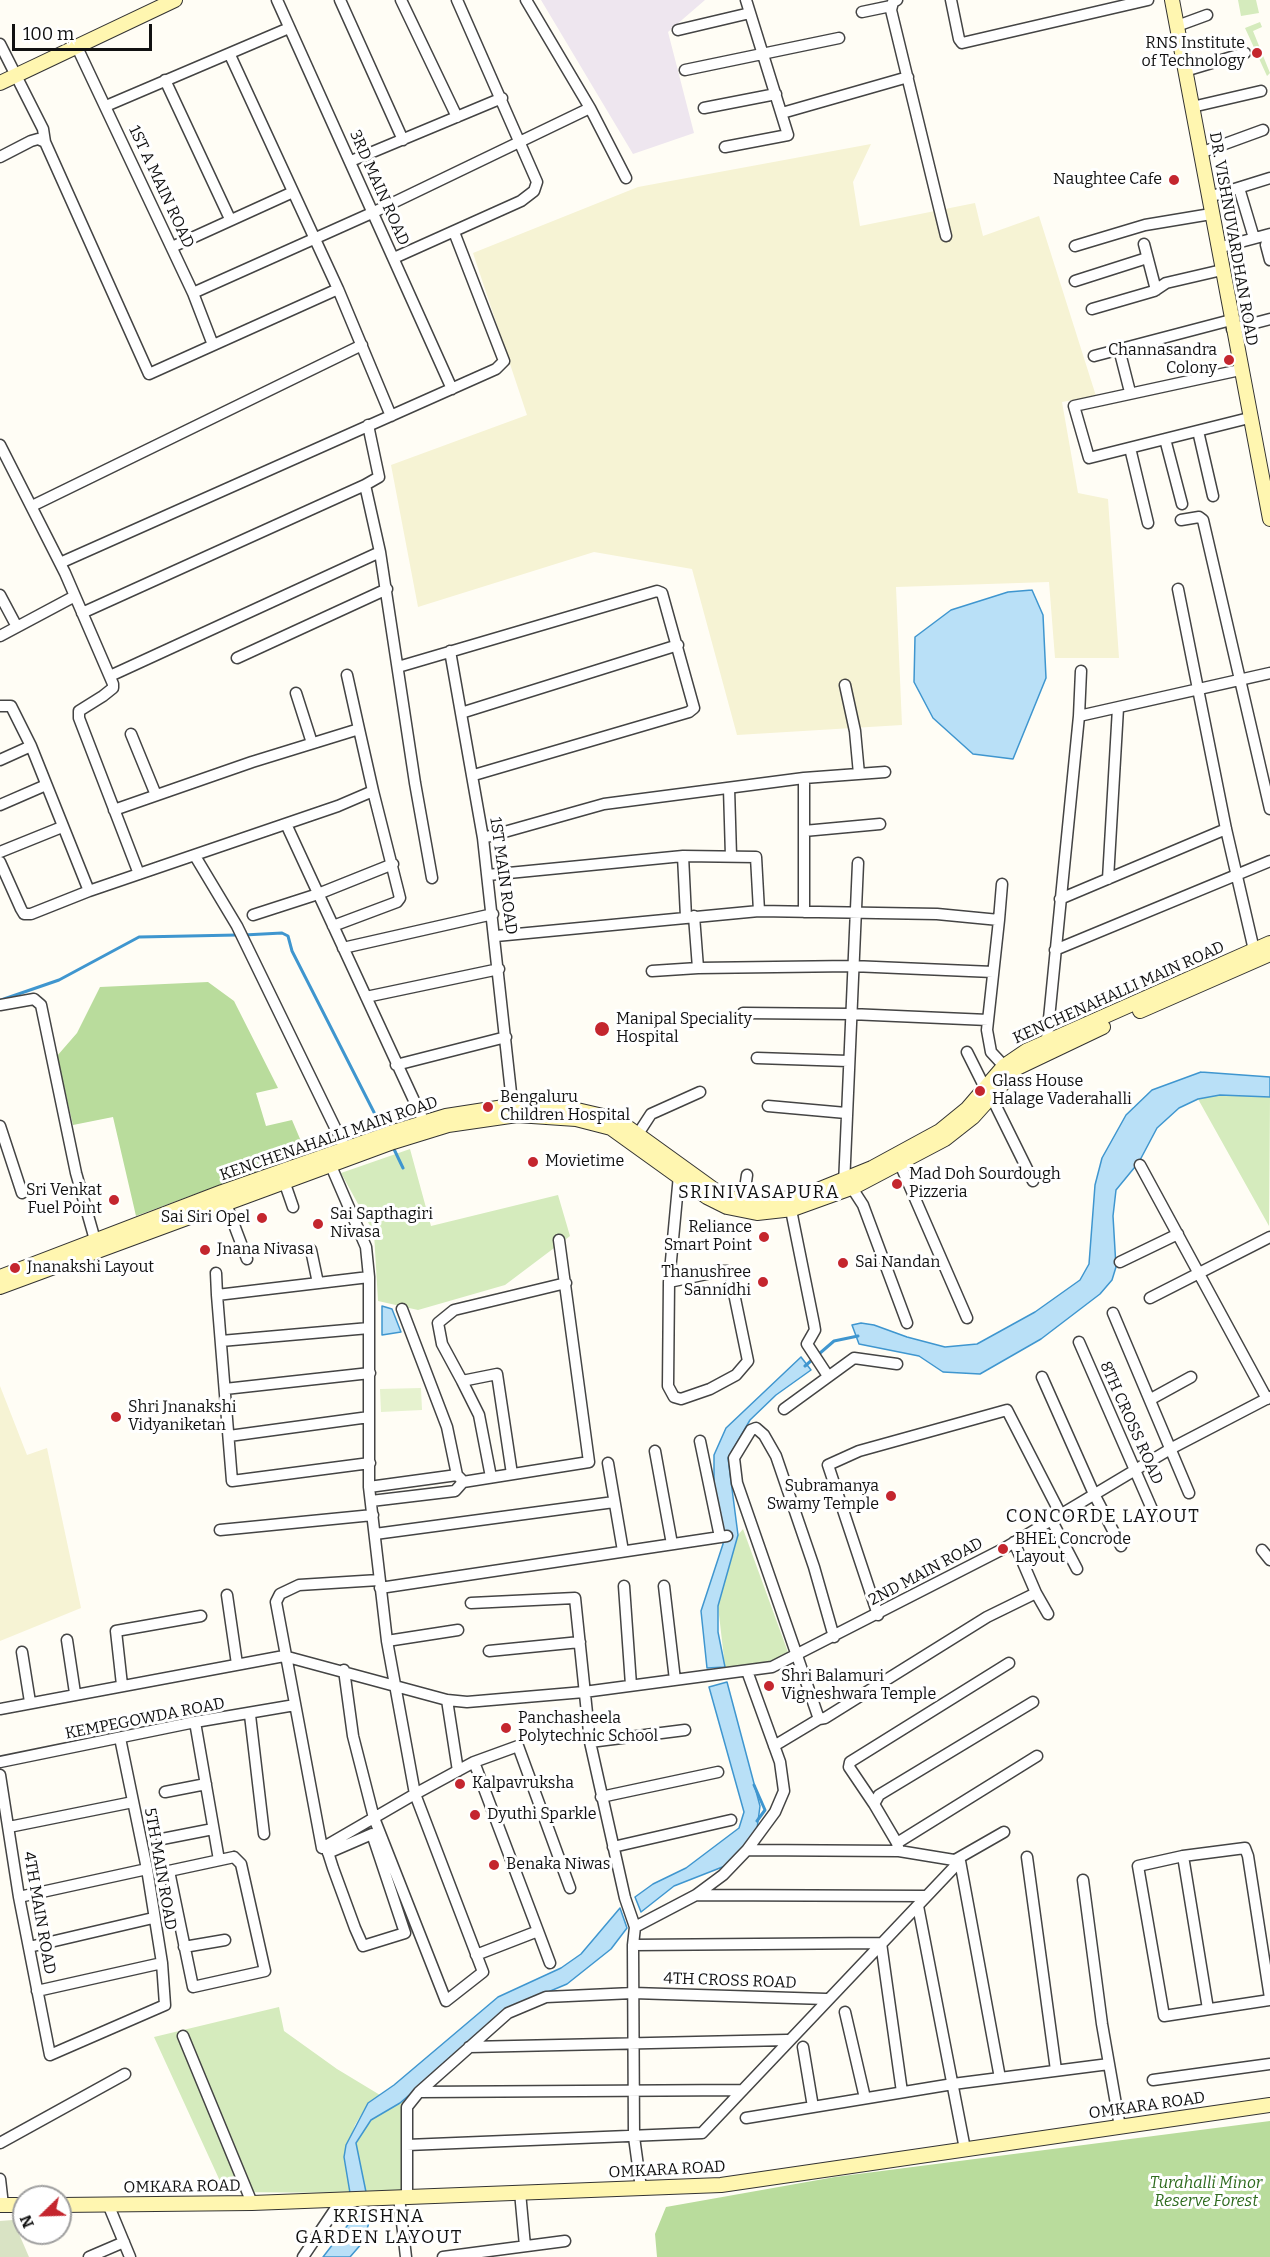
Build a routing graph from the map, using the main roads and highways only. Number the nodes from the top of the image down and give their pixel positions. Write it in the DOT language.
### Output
graph roads {
  1 [pos="175,0"];
  2 [pos="1172,0"];
  3 [pos="0,82"];
  4 [pos="1268,498"];
  5 [pos="1270,519"];
  6 [pos="1270,943"];
  7 [pos="1270,954"];
  8 [pos="1046,1047"];
  9 [pos="988,1092"];
  10 [pos="513,1111"];
  11 [pos="328,1159"];
  12 [pos="847,1187"];
  13 [pos="0,1277"];
  14 [pos="0,1287"];
  15 [pos="1270,2105"];
  16 [pos="72,2205"];
  1 -- 3 [label="main road"];
  2 -- 4 [label="main road, DR. VISHNUVARDHAN ROAD"];
  4 -- 5 [label="main road, DR. VISHNUVARDHAN ROAD"];
  6 -- 8 [label="main road, KENCHENAHALLI MAIN ROAD"];
  7 -- 8 [label="main road, KENCHENAHALLI MAIN ROAD"];
  8 -- 9 [label="main road, KENCHENAHALLI MAIN ROAD"];
  8 -- 9 [label="main road, KENCHENAHALLI MAIN ROAD"];
  9 -- 12 [label="main road, KENCHENAHALLI MAIN ROAD"];
  9 -- 12 [label="main road, KENCHENAHALLI MAIN ROAD"];
  10 -- 11 [label="main road, KENCHENAHALLI MAIN ROAD"];
  10 -- 11 [label="main road, KENCHENAHALLI MAIN ROAD"];
  10 -- 12 [label="main road, KENCHENAHALLI MAIN ROAD"];
  10 -- 12 [label="main road, KENCHENAHALLI MAIN ROAD"];
  11 -- 13 [label="main road, KENCHENAHALLI MAIN ROAD"];
  11 -- 14 [label="main road, KENCHENAHALLI MAIN ROAD"];
  15 -- 16 [label="main road, OMKARA ROAD"];
}
